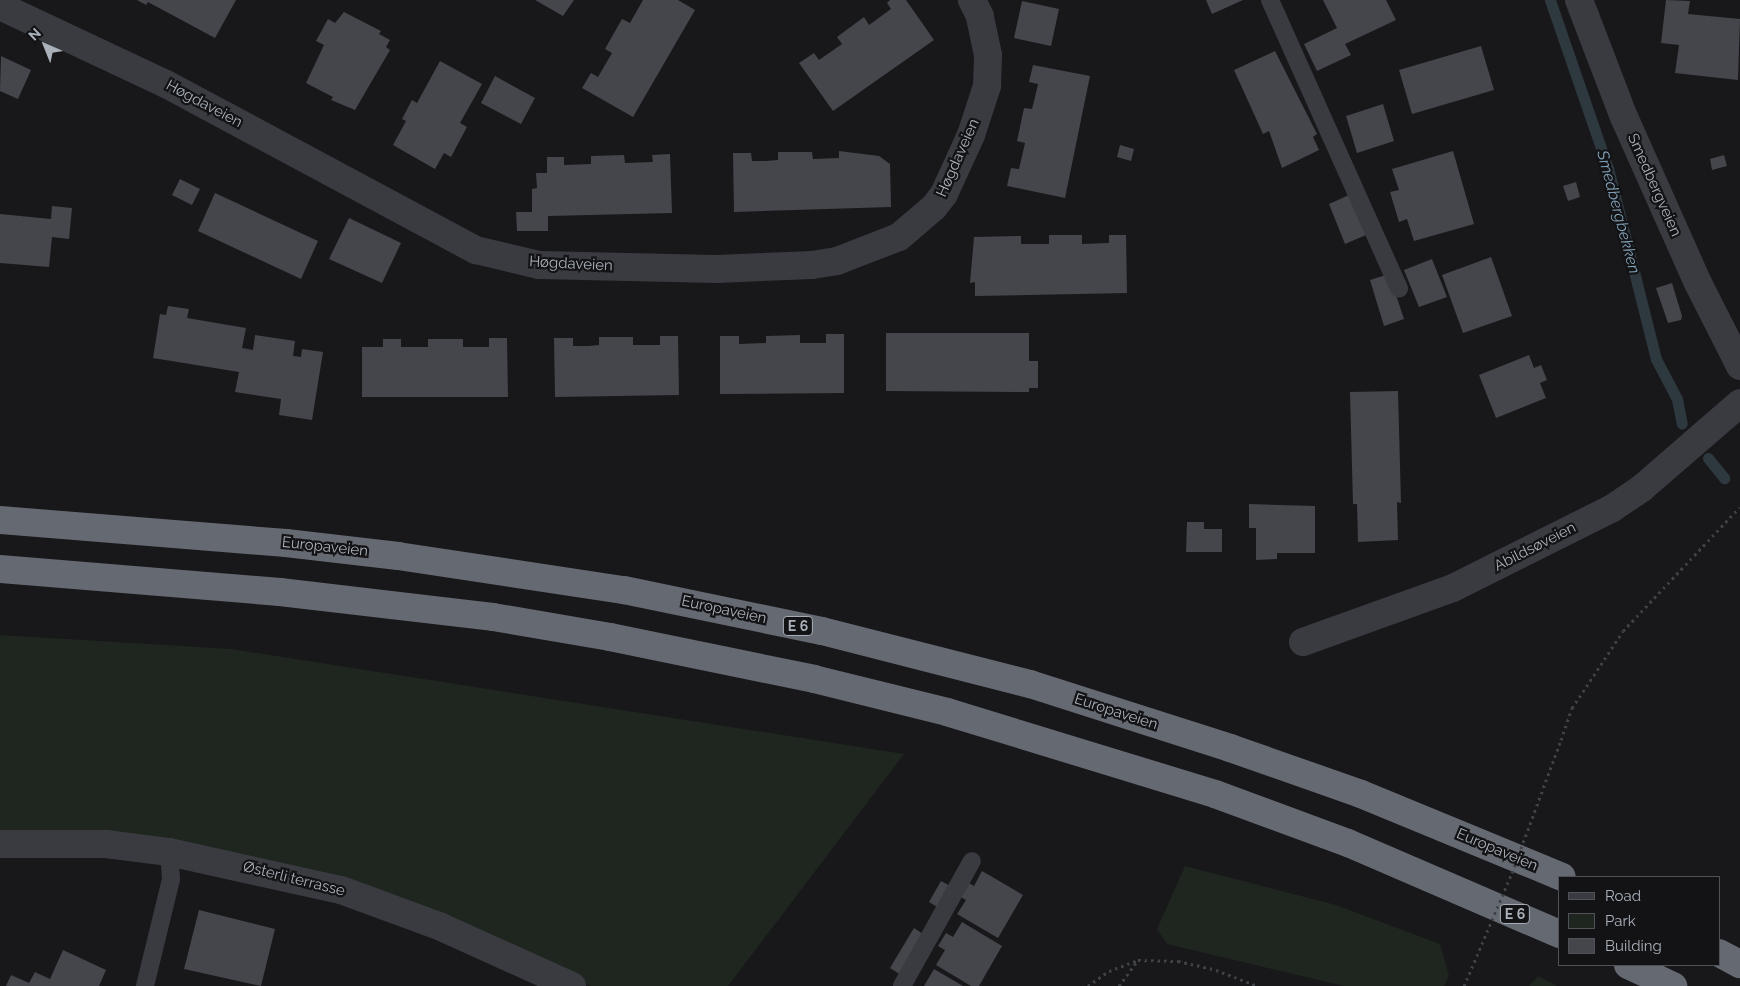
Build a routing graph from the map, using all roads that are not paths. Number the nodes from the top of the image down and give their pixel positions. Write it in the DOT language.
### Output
graph roads {
  1 [pos="972,0"];
  2 [pos="1270,0"];
  3 [pos="1579,0"];
  4 [pos="0,6"];
  5 [pos="1399,289"];
  6 [pos="1740,366"];
  7 [pos="1740,403"];
  8 [pos="0,520"];
  9 [pos="0,568"];
  10 [pos="1303,642"];
  11 [pos="0,844"];
  12 [pos="169,852"];
  13 [pos="972,861"];
  14 [pos="1560,876"];
  15 [pos="1558,934"];
  16 [pos="1720,954"];
  17 [pos="1740,964"];
  18 [pos="1630,966"];
  19 [pos="145,986"];
  20 [pos="572,986"];
  21 [pos="902,986"];
  22 [pos="1674,986"];
  1 -- 4 [label="street, Høgdaveien"];
  2 -- 5 [label="lane"];
  3 -- 6 [label="street, Smedbergveien"];
  7 -- 10 [label="street, Abildsøveien"];
  8 -- 14 [label="highway, Europaveien / E 6"];
  9 -- 15 [label="highway, E 6"];
  11 -- 12 [label="street, Østerli terrasse"];
  12 -- 19 [label="lane"];
  12 -- 20 [label="street, Østerli terrasse"];
  13 -- 21 [label="lane"];
  16 -- 17 [label="highway"];
  18 -- 22 [label="highway"];
}
